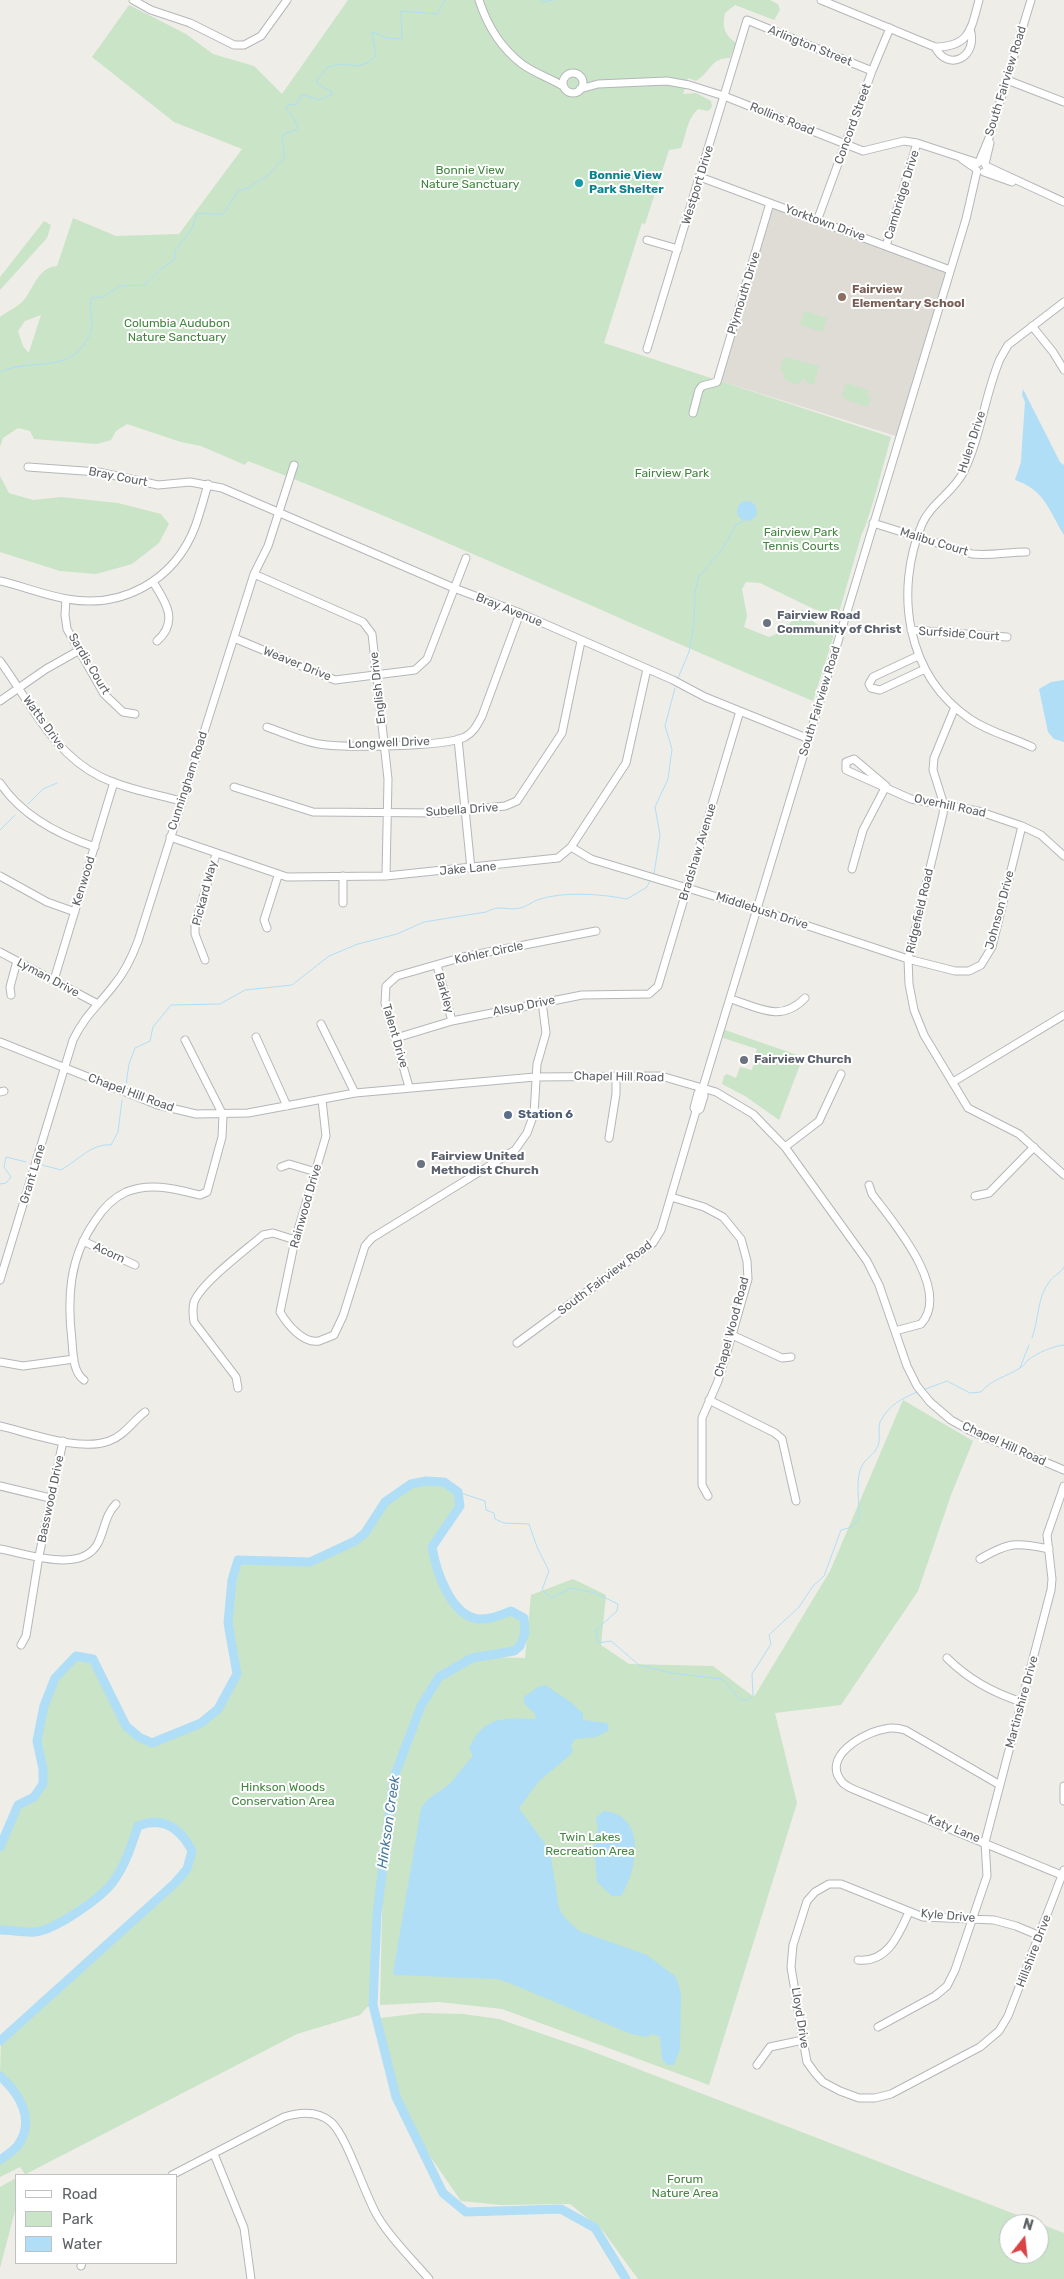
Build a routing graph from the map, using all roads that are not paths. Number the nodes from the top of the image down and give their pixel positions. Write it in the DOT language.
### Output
graph roads {
  1 [pos="133,0"];
  2 [pos="287,0"];
  3 [pos="479,0"];
  4 [pos="821,0"];
  5 [pos="980,0"];
  6 [pos="1031,0"];
  7 [pos="747,20"];
  8 [pos="890,28"];
  9 [pos="970,29"];
  10 [pos="935,47"];
  11 [pos="872,71"];
  12 [pos="566,75"];
  13 [pos="548,77"];
  14 [pos="580,77"];
  15 [pos="1007,80"];
  16 [pos="598,84"];
  17 [pos="563,86"];
  18 [pos="580,89"];
  19 [pos="724,96"];
  20 [pos="1064,102"];
  21 [pos="917,143"];
  22 [pos="845,145"];
  23 [pos="981,167"];
  24 [pos="700,177"];
  25 [pos="1064,202"];
  26 [pos="770,203"];
  27 [pos="817,221"];
  28 [pos="647,240"];
  29 [pos="886,246"];
  30 [pos="678,249"];
  31 [pos="950,270"];
  32 [pos="1064,302"];
  33 [pos="1032,326"];
  34 [pos="647,349"];
  35 [pos="1064,370"];
  36 [pos="693,413"];
  37 [pos="294,465"];
  38 [pos="28,467"];
  39 [pos="208,484"];
  40 [pos="279,512"];
  41 [pos="873,523"];
  42 [pos="918,538"];
  43 [pos="1026,552"];
  44 [pos="466,558"];
  45 [pos="254,574"];
  46 [pos="0,581"];
  47 [pos="153,582"];
  48 [pos="454,588"];
  49 [pos="66,599"];
  50 [pos="520,613"];
  51 [pos="911,630"];
  52 [pos="1007,637"];
  53 [pos="234,638"];
  54 [pos="157,641"];
  55 [pos="581,641"];
  56 [pos="78,651"];
  57 [pos="918,656"];
  58 [pos="0,661"];
  59 [pos="925,668"];
  60 [pos="647,669"];
  61 [pos="377,676"];
  62 [pos="18,687"];
  63 [pos="0,701"];
  64 [pos="955,707"];
  65 [pos="740,711"];
  66 [pos="135,714"];
  67 [pos="267,727"];
  68 [pos="809,739"];
  69 [pos="458,740"];
  70 [pos="385,745"];
  71 [pos="1032,747"];
  72 [pos="114,782"];
  73 [pos="0,783"];
  74 [pos="886,786"];
  75 [pos="234,787"];
  76 [pos="181,801"];
  77 [pos="944,805"];
  78 [pos="466,811"];
  79 [pos="387,813"];
  80 [pos="1022,826"];
  81 [pos="170,837"];
  82 [pos="95,847"];
  83 [pos="571,847"];
  84 [pos="216,854"];
  85 [pos="1064,856"];
  86 [pos="852,868"];
  87 [pos="470,869"];
  88 [pos="0,876"];
  89 [pos="278,876"];
  90 [pos="343,876"];
  91 [pos="386,876"];
  92 [pos="687,888"];
  93 [pos="343,903"];
  94 [pos="757,909"];
  95 [pos="75,912"];
  96 [pos="267,928"];
  97 [pos="596,931"];
  98 [pos="0,952"];
  99 [pos="908,959"];
  100 [pos="205,960"];
  101 [pos="17,961"];
  102 [pos="437,965"];
  103 [pos="955,971"];
  104 [pos="54,980"];
  105 [pos="386,986"];
  106 [pos="654,992"];
  107 [pos="11,995"];
  108 [pos="804,998"];
  109 [pos="731,999"];
  110 [pos="542,1002"];
  111 [pos="96,1004"];
  112 [pos="1063,1019"];
  113 [pos="452,1021"];
  114 [pos="321,1024"];
  115 [pos="256,1037"];
  116 [pos="396,1038"];
  117 [pos="185,1040"];
  118 [pos="0,1042"];
  119 [pos="66,1068"];
  120 [pos="841,1074"];
  121 [pos="616,1076"];
  122 [pos="535,1077"];
  123 [pos="953,1082"];
  124 [pos="409,1087"];
  125 [pos="703,1087"];
  126 [pos="355,1093"];
  127 [pos="322,1100"];
  128 [pos="287,1106"];
  129 [pos="223,1115"];
  130 [pos="609,1138"];
  131 [pos="785,1147"];
  132 [pos="1034,1147"];
  133 [pos="281,1167"];
  134 [pos="316,1172"];
  135 [pos="1064,1175"];
  136 [pos="869,1185"];
  137 [pos="975,1196"];
  138 [pos="671,1197"];
  139 [pos="83,1240"];
  140 [pos="296,1240"];
  141 [pos="136,1265"];
  142 [pos="0,1280"];
  143 [pos="895,1332"];
  144 [pos="732,1335"];
  145 [pos="517,1344"];
  146 [pos="791,1357"];
  147 [pos="74,1358"];
  148 [pos="0,1362"];
  149 [pos="84,1380"];
  150 [pos="238,1388"];
  151 [pos="709,1400"];
  152 [pos="145,1412"];
  153 [pos="0,1426"];
  154 [pos="63,1441"];
  155 [pos="1064,1470"];
  156 [pos="0,1486"];
  157 [pos="1064,1486"];
  158 [pos="708,1496"];
  159 [pos="50,1498"];
  160 [pos="796,1501"];
  161 [pos="116,1504"];
  162 [pos="0,1549"];
  163 [pos="1049,1549"];
  164 [pos="39,1556"];
  165 [pos="980,1559"];
  166 [pos="21,1645"];
  167 [pos="947,1658"];
  168 [pos="1022,1702"];
  169 [pos="1000,1785"];
  170 [pos="1064,1786"];
  171 [pos="1064,1801"];
  172 [pos="985,1842"];
  173 [pos="1063,1874"];
  174 [pos="829,1884"];
  175 [pos="909,1912"];
  176 [pos="973,1919"];
  177 [pos="1040,1936"];
  178 [pos="858,1960"];
  179 [pos="878,2027"];
  180 [pos="999,2031"];
  181 [pos="803,2040"];
  182 [pos="758,2065"];
  183 [pos="214,2154"];
  184 [pos="174,2174"];
  185 [pos="251,2279"];
  186 [pos="429,2279"];
  1 -- 2 [label="street"];
  3 -- 13 [label="street, Rollins Road"];
  4 -- 8 [label="street"];
  5 -- 9 [label="street"];
  6 -- 15 [label="street, South Fairview Road"];
  7 -- 11 [label="street, Arlington Street"];
  7 -- 19 [label="street, Westport Drive"];
  8 -- 10 [label="street"];
  8 -- 11 [label="street, Concord Street"];
  9 -- 10 [label="street"];
  9 -- 10 [label="street"];
  11 -- 22 [label="street, Concord Street"];
  12 -- 13 [label="street, Rollins Road"];
  12 -- 14 [label="street, Rollins Road"];
  12 -- 17 [label="street"];
  13 -- 17 [label="street, Rollins Road"];
  14 -- 16 [label="street, Rollins Road"];
  14 -- 18 [label="street"];
  15 -- 20 [label="street"];
  15 -- 23 [label="street, South Fairview Road"];
  16 -- 18 [label="street, Rollins Road"];
  16 -- 19 [label="street, Rollins Road"];
  17 -- 18 [label="street, Rollins Road"];
  19 -- 22 [label="street, Rollins Road"];
  19 -- 24 [label="street, Westport Drive"];
  21 -- 22 [label="street, Rollins Road"];
  21 -- 23 [label="street, Rollins Road"];
  21 -- 29 [label="street, Cambridge Drive"];
  22 -- 27 [label="street, Concord Street"];
  23 -- 25 [label="street, Rollins Road"];
  23 -- 31 [label="street, South Fairview Road"];
  24 -- 26 [label="street, Yorktown Drive"];
  24 -- 30 [label="street, Westport Drive"];
  26 -- 27 [label="street, Yorktown Drive"];
  26 -- 36 [label="street, Plymouth Drive"];
  27 -- 29 [label="street, Yorktown Drive"];
  28 -- 30 [label="street"];
  29 -- 31 [label="street, Yorktown Drive"];
  30 -- 34 [label="street, Westport Drive"];
  31 -- 41 [label="street, South Fairview Road"];
  32 -- 33 [label="street, Hulen Drive"];
  33 -- 35 [label="street"];
  33 -- 42 [label="street, Hulen Drive"];
  37 -- 40 [label="street, Cunningham Road"];
  38 -- 39 [label="street, Bray Court"];
  39 -- 40 [label="street, Bray Avenue"];
  39 -- 47 [label="street"];
  40 -- 45 [label="street, Cunningham Road"];
  40 -- 48 [label="street, Bray Avenue"];
  41 -- 42 [label="street, Malibu Court"];
  41 -- 68 [label="street, South Fairview Road"];
  42 -- 43 [label="street, Malibu Court"];
  42 -- 51 [label="street, Hulen Drive"];
  44 -- 48 [label="street, Weaver Drive"];
  45 -- 53 [label="street, Cunningham Road"];
  45 -- 61 [label="street, English Drive"];
  46 -- 49 [label="street"];
  47 -- 49 [label="street"];
  47 -- 54 [label="street"];
  48 -- 50 [label="street, Bray Avenue"];
  48 -- 61 [label="street, Weaver Drive"];
  49 -- 56 [label="street, Sardis Court"];
  50 -- 55 [label="street, Bray Avenue"];
  50 -- 69 [label="street"];
  51 -- 52 [label="street, Surfside Court"];
  51 -- 57 [label="street, Hulen Drive"];
  53 -- 61 [label="street, Weaver Drive"];
  53 -- 76 [label="street, Cunningham Road"];
  55 -- 60 [label="street, Bray Avenue"];
  55 -- 78 [label="street, Subella Drive"];
  56 -- 62 [label="street"];
  56 -- 66 [label="street, Sardis Court"];
  57 -- 59 [label="street, Hulen Drive"];
  57 -- 59 [label="street"];
  58 -- 62 [label="street, Watts Drive"];
  59 -- 64 [label="street, Hulen Drive"];
  60 -- 65 [label="street, Bray Avenue"];
  60 -- 83 [label="street, Jake Lane"];
  61 -- 70 [label="street, English Drive"];
  62 -- 63 [label="street"];
  62 -- 72 [label="street, Watts Drive"];
  64 -- 71 [label="street, Hulen Drive"];
  64 -- 77 [label="street"];
  65 -- 68 [label="street, Bray Avenue"];
  65 -- 92 [label="street, Bradshaw Avenue"];
  67 -- 70 [label="street, Longwell Drive"];
  68 -- 94 [label="street, South Fairview Road"];
  69 -- 70 [label="street, Longwell Drive"];
  69 -- 78 [label="street"];
  70 -- 79 [label="street, English Drive"];
  72 -- 76 [label="street, Watts Drive"];
  72 -- 82 [label="street, Kenwood"];
  73 -- 82 [label="street"];
  74 -- 74 [label="street, Overhill Road"];
  74 -- 77 [label="street, Overhill Road"];
  74 -- 86 [label="street"];
  75 -- 79 [label="street, Subella Drive"];
  76 -- 81 [label="street, Cunningham Road"];
  77 -- 80 [label="street, Overhill Road"];
  77 -- 99 [label="street, Ridgefield Road"];
  78 -- 79 [label="street, Subella Drive"];
  78 -- 87 [label="street"];
  79 -- 91 [label="street, English Drive"];
  80 -- 85 [label="street, Overhill Road"];
  80 -- 103 [label="street, Johnson Drive"];
  81 -- 84 [label="street, Jake Lane"];
  81 -- 111 [label="street, Cunningham Road"];
  82 -- 95 [label="street, Kenwood"];
  83 -- 87 [label="street, Jake Lane"];
  83 -- 92 [label="street, Middlebush Drive"];
  84 -- 89 [label="street, Jake Lane"];
  84 -- 100 [label="street, Pickard Way"];
  87 -- 91 [label="street, Jake Lane"];
  88 -- 95 [label="street"];
  89 -- 90 [label="street, Jake Lane"];
  89 -- 96 [label="street"];
  90 -- 91 [label="street, Jake Lane"];
  90 -- 93 [label="street"];
  92 -- 94 [label="street, Middlebush Drive"];
  92 -- 106 [label="street, Bradshaw Avenue"];
  94 -- 99 [label="street, Middlebush Drive"];
  94 -- 109 [label="street, South Fairview Road"];
  95 -- 104 [label="street, Kenwood"];
  97 -- 102 [label="street, Kohler Circle"];
  98 -- 101 [label="street, Lyman Drive"];
  99 -- 103 [label="street, Middlebush Drive"];
  99 -- 123 [label="street, Ridgefield Road"];
  101 -- 104 [label="street, Lyman Drive"];
  101 -- 107 [label="street"];
  102 -- 105 [label="street, Kohler Circle"];
  102 -- 113 [label="street, Barkley"];
  104 -- 111 [label="street, Lyman Drive"];
  105 -- 116 [label="street, Talent Drive"];
  106 -- 110 [label="street, Alsup Drive"];
  108 -- 109 [label="street"];
  109 -- 125 [label="street, South Fairview Road"];
  110 -- 113 [label="street, Alsup Drive"];
  110 -- 122 [label="street"];
  111 -- 119 [label="street, Cunningham Road"];
  112 -- 123 [label="street"];
  113 -- 116 [label="street, Alsup Drive"];
  114 -- 126 [label="street"];
  115 -- 128 [label="street"];
  116 -- 124 [label="street, Talent Drive"];
  117 -- 129 [label="street"];
  118 -- 119 [label="street, Chapel Hill Road"];
  119 -- 129 [label="street, Chapel Hill Road"];
  119 -- 142 [label="street, Grant Lane"];
  120 -- 131 [label="street"];
  121 -- 122 [label="street, Chapel Hill Road"];
  121 -- 125 [label="street, Chapel Hill Road"];
  121 -- 130 [label="street"];
  122 -- 124 [label="street, Chapel Hill Road"];
  122 -- 140 [label="street, Rainwood Drive"];
  123 -- 132 [label="street, Ridgefield Road"];
  124 -- 126 [label="street, Chapel Hill Road"];
  125 -- 131 [label="street, Chapel Hill Road"];
  125 -- 138 [label="street, South Fairview Road"];
  126 -- 127 [label="street, Chapel Hill Road"];
  127 -- 128 [label="street, Chapel Hill Road"];
  127 -- 134 [label="street, Rainwood Drive"];
  128 -- 129 [label="street, Chapel Hill Road"];
  129 -- 139 [label="street"];
  131 -- 143 [label="street, Chapel Hill Road"];
  132 -- 135 [label="street, Ridgefield Road"];
  132 -- 137 [label="street"];
  133 -- 134 [label="street"];
  134 -- 140 [label="street, Rainwood Drive"];
  136 -- 143 [label="street"];
  138 -- 144 [label="street, Chapel Wood Road"];
  138 -- 145 [label="street, South Fairview Road"];
  139 -- 141 [label="street, Acorn"];
  139 -- 147 [label="street"];
  140 -- 150 [label="street"];
  143 -- 155 [label="street, Chapel Hill Road"];
  144 -- 146 [label="street"];
  144 -- 151 [label="street, Chapel Wood Road"];
  147 -- 148 [label="street"];
  147 -- 149 [label="street"];
  151 -- 158 [label="street, Chapel Wood Road"];
  151 -- 160 [label="street"];
  152 -- 154 [label="street"];
  153 -- 154 [label="street"];
  154 -- 159 [label="street, Basswood Drive"];
  156 -- 159 [label="street"];
  157 -- 163 [label="street, Martinshire Drive"];
  159 -- 164 [label="street, Basswood Drive"];
  161 -- 164 [label="street"];
  162 -- 164 [label="street"];
  163 -- 165 [label="street"];
  163 -- 168 [label="street, Martinshire Drive"];
  164 -- 166 [label="street, Basswood Drive"];
  167 -- 168 [label="street"];
  168 -- 169 [label="street, Martinshire Drive"];
  169 -- 172 [label="street, Martinshire Drive"];
  169 -- 172 [label="street, Katy Lane"];
  170 -- 171 [label="street"];
  172 -- 173 [label="street, Katy Lane"];
  172 -- 176 [label="street, Martinshire Drive"];
  173 -- 177 [label="street, Hillshire Drive"];
  174 -- 175 [label="street, Kyle Drive"];
  174 -- 181 [label="street, Lloyd Drive"];
  175 -- 176 [label="street, Kyle Drive"];
  175 -- 178 [label="street"];
  176 -- 177 [label="street, Kyle Drive"];
  176 -- 179 [label="street, Martinshire Drive"];
  177 -- 180 [label="street, Hillshire Drive"];
  180 -- 181 [label="street, Lloyd Drive"];
  181 -- 182 [label="street"];
  183 -- 184 [label="street"];
  183 -- 185 [label="street"];
  183 -- 186 [label="street"];
}
